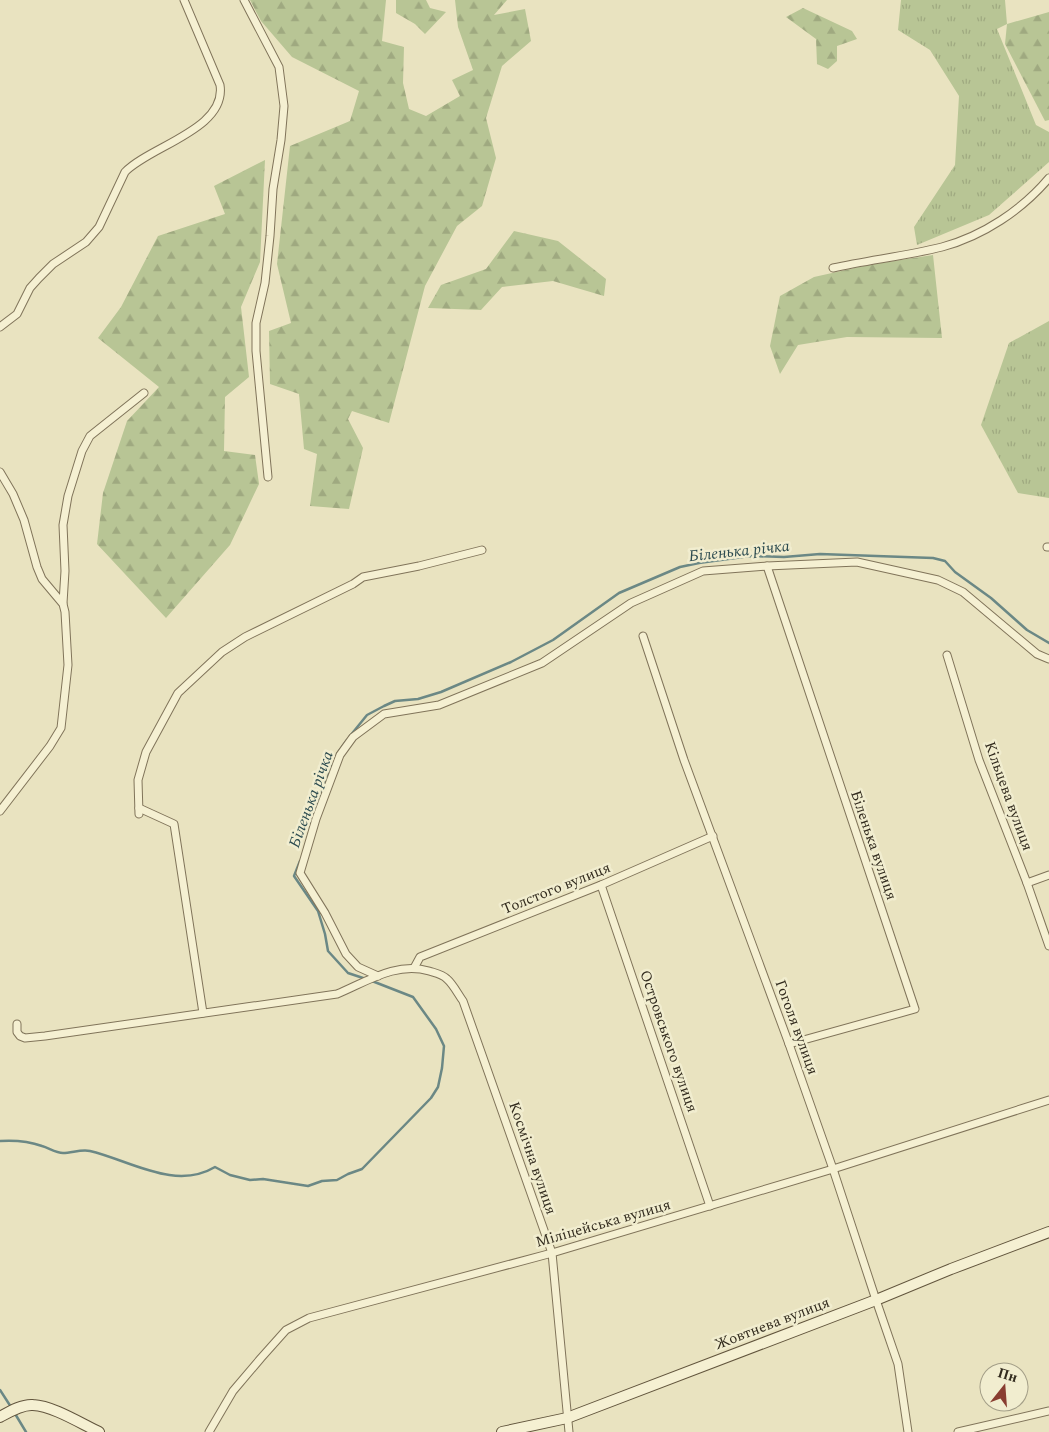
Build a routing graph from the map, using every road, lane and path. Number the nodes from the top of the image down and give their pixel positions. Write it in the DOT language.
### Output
graph roads {
  1 [pos="184,0"];
  2 [pos="244,0"];
  3 [pos="1049,178"];
  4 [pos="833,268"];
  5 [pos="0,327"];
  6 [pos="144,393"];
  7 [pos="0,472"];
  8 [pos="268,477"];
  9 [pos="482,550"];
  10 [pos="766,566"];
  11 [pos="63,604"];
  12 [pos="643,636"];
  13 [pos="947,655"];
  14 [pos="1049,659"];
  15 [pos="0,811"];
  16 [pos="713,836"];
  17 [pos="1049,875"];
  18 [pos="1027,883"];
  19 [pos="601,885"];
  20 [pos="1049,946"];
  21 [pos="414,968"];
  22 [pos="376,977"];
  23 [pos="203,1013"];
  24 [pos="17,1024"];
  25 [pos="789,1044"];
  26 [pos="1049,1100"];
  27 [pos="833,1169"];
  28 [pos="710,1206"];
  29 [pos="1049,1232"];
  30 [pos="552,1252"];
  31 [pos="876,1300"];
  32 [pos="1049,1411"];
  33 [pos="4,1415"];
  34 [pos="567,1418"];
  35 [pos="99,1432"];
  36 [pos="209,1432"];
  37 [pos="502,1432"];
  38 [pos="569,1432"];
  39 [pos="908,1432"];
  40 [pos="958,1432"];
  1 -- 5 [label="street"];
  2 -- 8 [label="street"];
  3 -- 4 [label="street"];
  6 -- 11 [label="street"];
  7 -- 11 [label="street"];
  9 -- 23 [label="street"];
  10 -- 14 [label="street"];
  10 -- 22 [label="street"];
  10 -- 25 [label="street, Біленька вулиця"];
  11 -- 15 [label="street"];
  12 -- 16 [label="street, Гоголя вулиця"];
  13 -- 18 [label="street, Кільцева вулиця"];
  16 -- 19 [label="street, Толстого вулиця"];
  16 -- 25 [label="street, Гоголя вулиця"];
  17 -- 18 [label="street"];
  18 -- 20 [label="street, Кільцева вулиця"];
  19 -- 21 [label="street, Толстого вулиця"];
  19 -- 28 [label="street, Островського вулиця"];
  21 -- 22 [label="street, Космічна вулиця"];
  21 -- 30 [label="street, Космічна вулиця"];
  22 -- 23 [label="street, Космічна вулиця"];
  23 -- 24 [label="street, Космічна вулиця"];
  25 -- 27 [label="street, Гоголя вулиця"];
  26 -- 27 [label="street, Міліцейська вулиця"];
  27 -- 28 [label="street, Міліцейська вулиця"];
  27 -- 31 [label="street, Гоголя вулиця"];
  28 -- 30 [label="street, Міліцейська вулиця"];
  29 -- 31 [label="main road, Жовтнева вулиця"];
  30 -- 34 [label="street, Космічна вулиця"];
  30 -- 36 [label="street, Міліцейська вулиця"];
  31 -- 34 [label="main road, Жовтнева вулиця"];
  31 -- 39 [label="street, Гоголя вулиця"];
  32 -- 40 [label="street"];
  33 -- 35 [label="main road"];
  34 -- 37 [label="main road, Жовтнева вулиця"];
  34 -- 38 [label="street, Космічна вулиця"];
}
